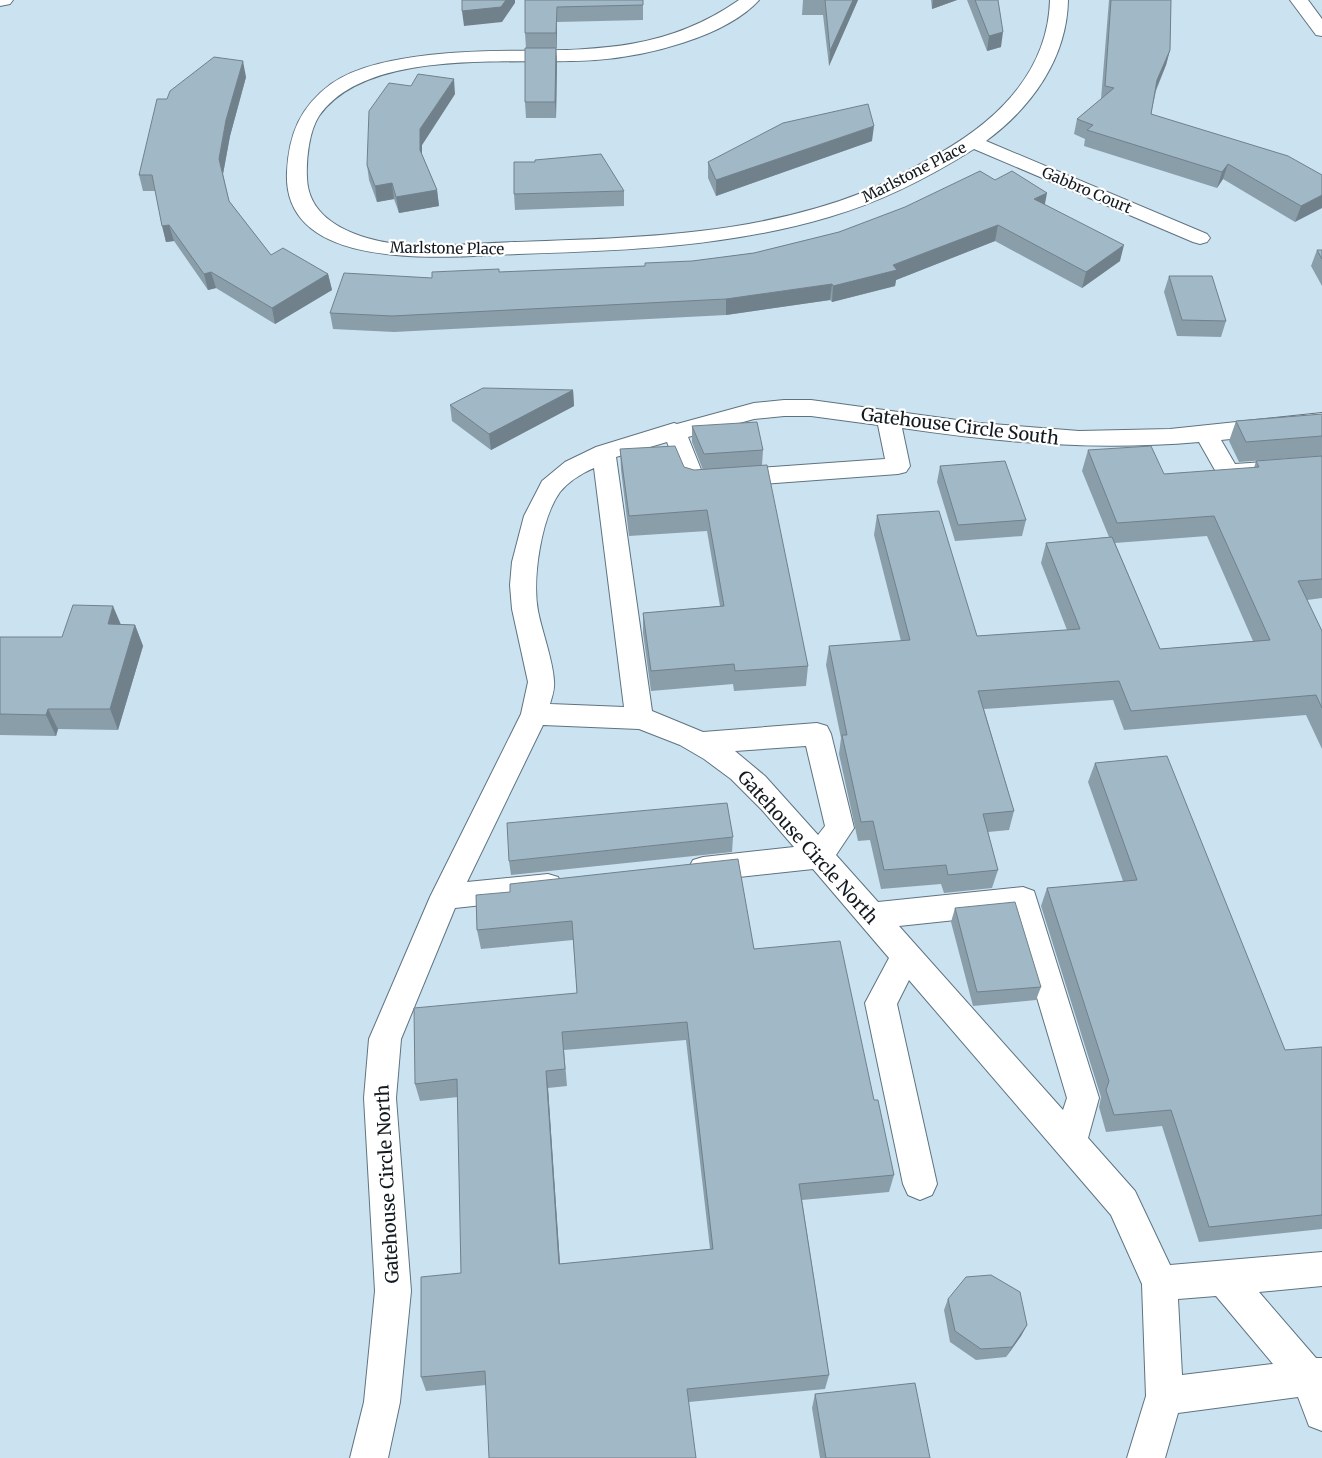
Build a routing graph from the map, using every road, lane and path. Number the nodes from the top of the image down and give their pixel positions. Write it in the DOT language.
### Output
graph roads {
  1 [pos="4,0"];
  2 [pos="750,0"];
  3 [pos="1058,0"];
  4 [pos="1299,0"];
  5 [pos="0,2"];
  6 [pos="1322,31"];
  7 [pos="973,142"];
  8 [pos="1200,238"];
  9 [pos="888,417"];
  10 [pos="1322,421"];
  11 [pos="674,431"];
  12 [pos="1205,432"];
  13 [pos="604,453"];
  14 [pos="1322,466"];
  15 [pos="535,714"];
  16 [pos="639,718"];
  17 [pos="699,743"];
  18 [pos="819,856"];
  19 [pos="681,871"];
  20 [pos="573,883"];
  21 [pos="445,897"];
  22 [pos="871,916"];
  23 [pos="906,956"];
  24 [pos="1070,1143"];
  25 [pos="920,1184"];
  26 [pos="1322,1269"];
  27 [pos="1224,1278"];
  28 [pos="1160,1283"];
  29 [pos="1315,1377"];
  30 [pos="1164,1396"];
  31 [pos="1322,1414"];
  32 [pos="369,1458"];
  33 [pos="1146,1458"];
  1 -- 5 [label="street"];
  2 -- 7 [label="street, Marlstone Place"];
  3 -- 7 [label="street, Marlstone Place"];
  4 -- 6 [label="street"];
  7 -- 8 [label="street, Gabbro Court"];
  9 -- 11 [label="street, Gatehouse Circle South"];
  9 -- 11 [label="street"];
  9 -- 12 [label="street, Gatehouse Circle South"];
  10 -- 12 [label="street, Gatehouse Circle South"];
  11 -- 13 [label="street, Gatehouse Circle South"];
  12 -- 14 [label="street"];
  13 -- 15 [label="street, Gatehouse Circle South"];
  13 -- 16 [label="street"];
  15 -- 16 [label="street, Gatehouse Circle North"];
  15 -- 21 [label="street, Gatehouse Circle North"];
  16 -- 17 [label="street, Gatehouse Circle North"];
  17 -- 18 [label="street, Gatehouse Circle North"];
  17 -- 18 [label="street"];
  18 -- 19 [label="street"];
  18 -- 22 [label="street, Gatehouse Circle North"];
  20 -- 21 [label="street"];
  21 -- 32 [label="street, Gatehouse Circle North"];
  22 -- 23 [label="street, Gatehouse Circle North"];
  22 -- 24 [label="street"];
  23 -- 24 [label="street, Gatehouse Circle North"];
  23 -- 25 [label="street"];
  24 -- 28 [label="street, Gatehouse Circle North"];
  26 -- 27 [label="street"];
  27 -- 28 [label="street"];
  27 -- 29 [label="street"];
  28 -- 30 [label="street, Gatehouse Circle North"];
  29 -- 30 [label="street"];
  29 -- 31 [label="street"];
  30 -- 33 [label="street, Gatehouse Circle North"];
}
